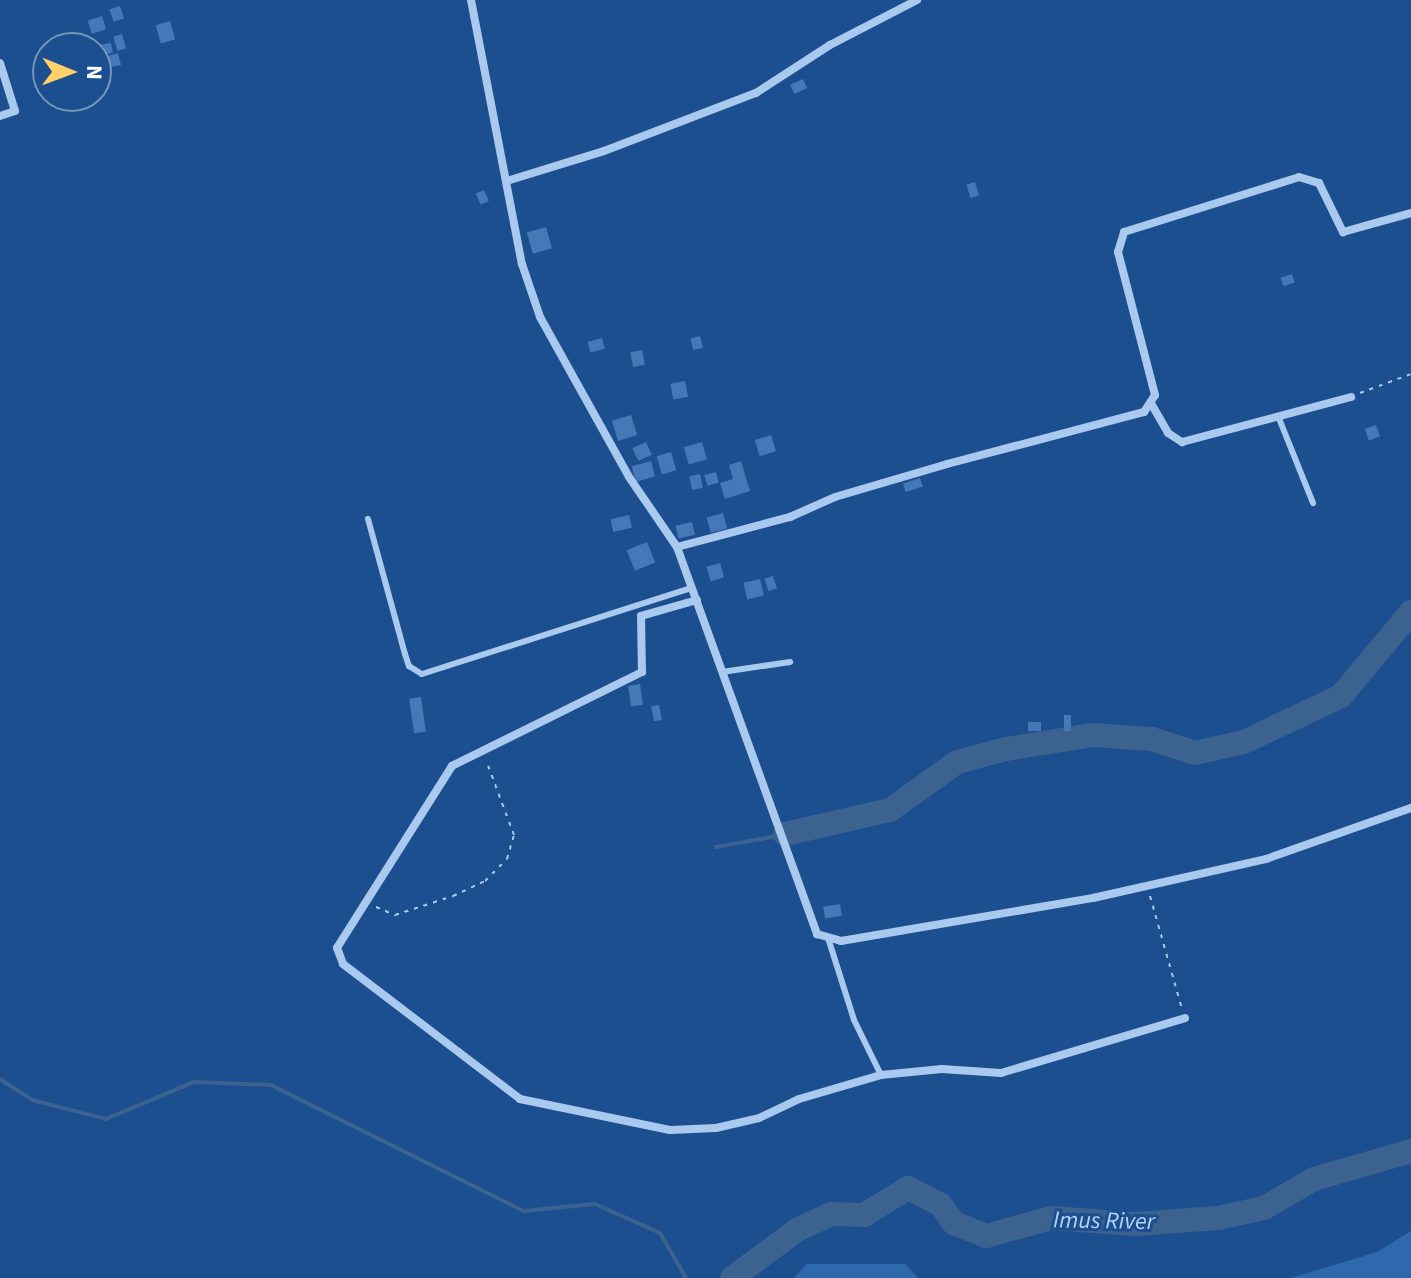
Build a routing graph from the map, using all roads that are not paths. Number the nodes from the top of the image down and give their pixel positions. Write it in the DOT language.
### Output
graph roads {
  1 [pos="471,0"];
  2 [pos="917,0"];
  3 [pos="0,63"];
  4 [pos="0,116"];
  5 [pos="510,180"];
  6 [pos="1411,213"];
  7 [pos="1351,397"];
  8 [pos="1152,405"];
  9 [pos="1278,416"];
  10 [pos="1313,503"];
  11 [pos="368,519"];
  12 [pos="677,547"];
  13 [pos="692,588"];
  14 [pos="697,600"];
  15 [pos="790,662"];
  16 [pos="722,672"];
  17 [pos="1411,808"];
  18 [pos="829,941"];
  19 [pos="1185,1018"];
  20 [pos="881,1075"];
  1 -- 5 [label="street"];
  2 -- 5 [label="street"];
  3 -- 4 [label="street"];
  5 -- 12 [label="street"];
  6 -- 8 [label="street"];
  7 -- 9 [label="street"];
  8 -- 9 [label="street"];
  8 -- 12 [label="street"];
  9 -- 10 [label="lane"];
  11 -- 13 [label="lane"];
  12 -- 13 [label="street"];
  13 -- 14 [label="street"];
  14 -- 16 [label="street"];
  14 -- 20 [label="street"];
  15 -- 16 [label="lane"];
  16 -- 18 [label="street"];
  17 -- 18 [label="street"];
  18 -- 20 [label="lane"];
  19 -- 20 [label="street"];
}
